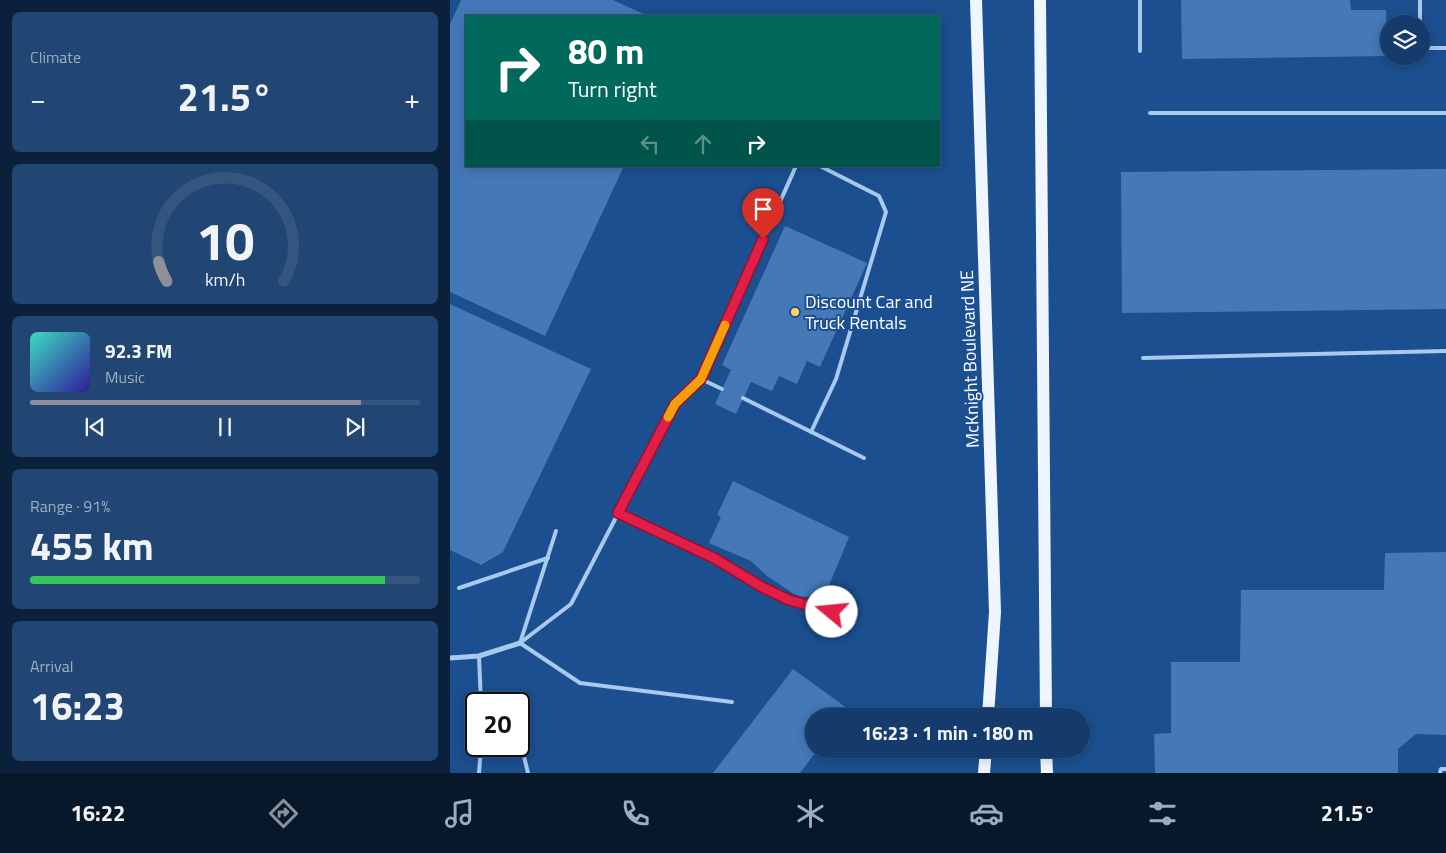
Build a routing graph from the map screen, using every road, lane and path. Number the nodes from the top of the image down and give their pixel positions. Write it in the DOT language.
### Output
graph roads {
  1 [pos="976,0"];
  2 [pos="1040,0"];
  3 [pos="1140,0"];
  4 [pos="1420,0"];
  5 [pos="1420,15"];
  6 [pos="1430,48"];
  7 [pos="1446,48"];
  8 [pos="1140,51"];
  9 [pos="1150,113"];
  10 [pos="1446,113"];
  11 [pos="796,167"];
  12 [pos="822,167"];
  13 [pos="1446,351"];
  14 [pos="1143,358"];
  15 [pos="701,379"];
  16 [pos="722,388"];
  17 [pos="743,398"];
  18 [pos="811,432"];
  19 [pos="864,458"];
  20 [pos="618,513"];
  21 [pos="556,532"];
  22 [pos="548,558"];
  23 [pos="459,588"];
  24 [pos="832,612"];
  25 [pos="520,643"];
  26 [pos="479,656"];
  27 [pos="450,658"];
  28 [pos="480,692"];
  29 [pos="732,702"];
  30 [pos="989,708"];
  31 [pos="1046,708"];
  32 [pos="480,757"];
  33 [pos="524,757"];
  34 [pos="985,758"];
  35 [pos="1046,758"];
  36 [pos="1446,769"];
  37 [pos="479,773"];
  38 [pos="528,773"];
  39 [pos="984,773"];
  40 [pos="1046,773"];
  41 [pos="1440,773"];
  1 -- 30 [label="main road, McKnight Boulevard NE"];
  2 -- 31 [label="main road"];
  3 -- 8 [label="lane"];
  4 -- 5 [label="lane"];
  6 -- 7 [label="lane"];
  9 -- 10 [label="lane"];
  11 -- 15 [label="lane"];
  12 -- 18 [label="lane"];
  13 -- 14 [label="lane"];
  15 -- 16 [label="lane"];
  15 -- 20 [label="lane"];
  17 -- 18 [label="lane"];
  18 -- 19 [label="lane"];
  20 -- 24 [label="lane"];
  20 -- 25 [label="lane"];
  21 -- 22 [label="lane"];
  22 -- 23 [label="lane"];
  22 -- 25 [label="lane"];
  25 -- 26 [label="street"];
  25 -- 29 [label="lane"];
  26 -- 27 [label="street"];
  26 -- 28 [label="lane"];
  32 -- 37 [label="lane"];
  33 -- 38 [label="lane"];
  34 -- 39 [label="main road"];
  35 -- 40 [label="main road"];
  36 -- 41 [label="lane"];
}
